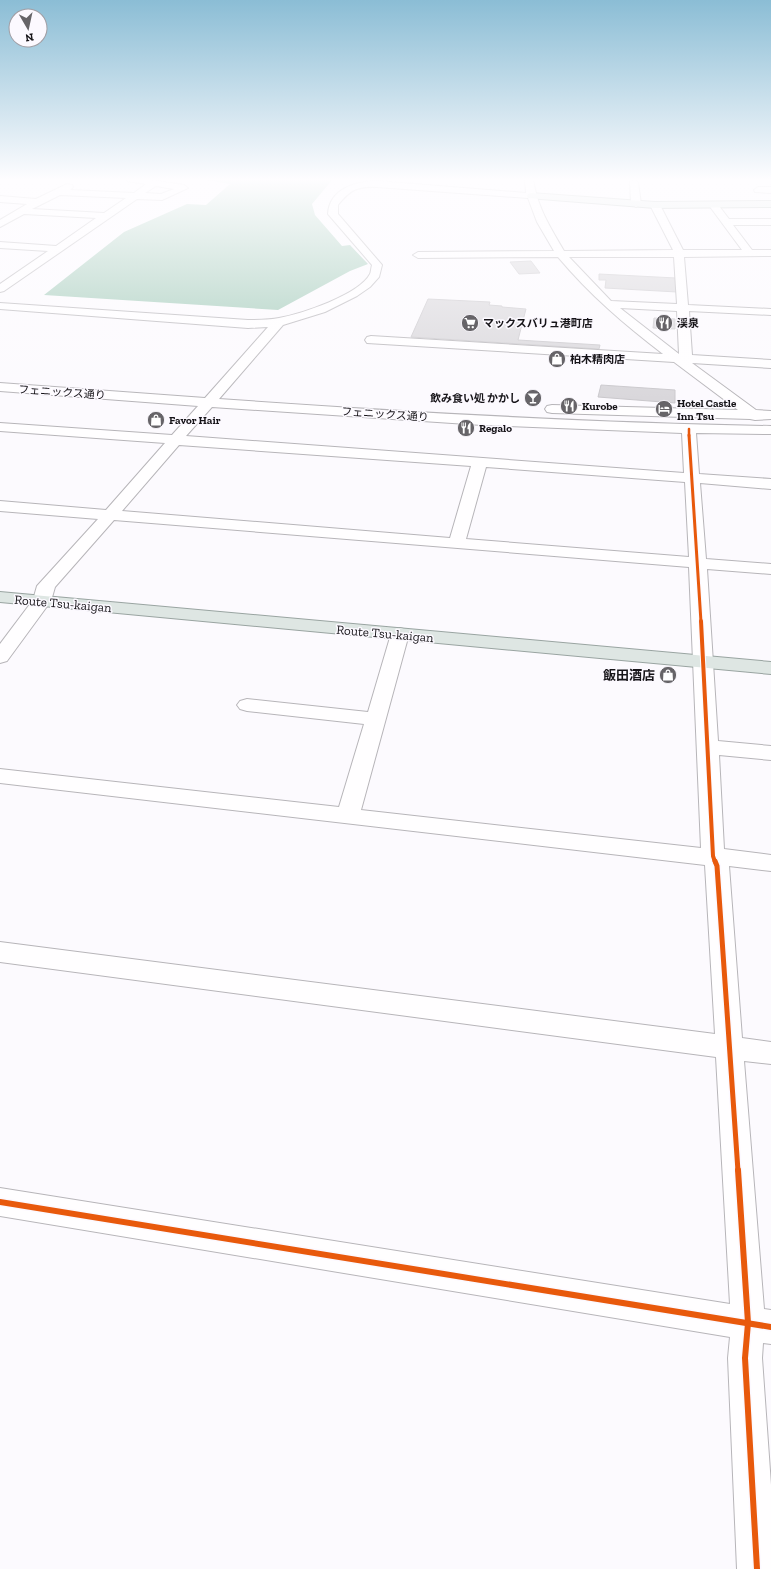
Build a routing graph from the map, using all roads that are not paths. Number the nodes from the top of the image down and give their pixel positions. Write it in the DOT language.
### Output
graph roads {
  1 [pos="53,252"];
  2 [pos="366,252"];
  3 [pos="749,252"];
  4 [pos="678,253"];
  5 [pos="771,253"];
  6 [pos="418,254"];
  7 [pos="561,254"];
  8 [pos="752,256"];
  9 [pos="2,286"];
  10 [pos="608,304"];
  11 [pos="0,306"];
  12 [pos="683,307"];
  13 [pos="771,312"];
  14 [pos="278,323"];
  15 [pos="371,340"];
  16 [pos="682,359"];
  17 [pos="771,364"];
  18 [pos="0,375"];
  19 [pos="102,382"];
  20 [pos="0,387"];
  21 [pos="205,389"];
  22 [pos="221,390"];
  23 [pos="236,391"];
  24 [pos="209,402"];
  25 [pos="538,408"];
  26 [pos="753,415"];
  27 [pos="771,415"];
  28 [pos="0,427"];
  29 [pos="689,429"];
  30 [pos="771,429"];
  31 [pos="176,440"];
  32 [pos="480,462"];
  33 [pos="692,478"];
  34 [pos="771,484"];
  35 [pos="0,506"];
  36 [pos="111,514"];
  37 [pos="457,543"];
  38 [pos="697,563"];
  39 [pos="771,569"];
  40 [pos="0,597"];
  41 [pos="42,601"];
  42 [pos="400,634"];
  43 [pos="0,657"];
  44 [pos="704,662"];
  45 [pos="771,668"];
  46 [pos="247,705"];
  47 [pos="375,720"];
  48 [pos="708,747"];
  49 [pos="771,753"];
  50 [pos="0,776"];
  51 [pos="348,816"];
  52 [pos="713,857"];
  53 [pos="771,862"];
  54 [pos="0,952"];
  55 [pos="728,1047"];
  56 [pos="771,1053"];
  57 [pos="0,1202"];
  58 [pos="759,1325"];
  59 [pos="757,1569"];
  1 -- 9 [label="street"];
  2 -- 14 [label="street"];
  3 -- 8 [label="street"];
  4 -- 7 [label="street"];
  4 -- 8 [label="street"];
  4 -- 12 [label="street"];
  5 -- 8 [label="street"];
  6 -- 7 [label="street"];
  7 -- 10 [label="street"];
  10 -- 12 [label="street"];
  10 -- 16 [label="street"];
  11 -- 14 [label="street"];
  12 -- 13 [label="street"];
  12 -- 16 [label="street"];
  14 -- 22 [label="street"];
  15 -- 16 [label="street"];
  16 -- 17 [label="street"];
  16 -- 26 [label="street"];
  18 -- 19 [label="street, フェニックス通り"];
  20 -- 24 [label="street, フェニックス通り"];
  21 -- 22 [label="street"];
  22 -- 23 [label="street"];
  22 -- 24 [label="street"];
  24 -- 29 [label="street, フェニックス通り"];
  24 -- 31 [label="street"];
  25 -- 26 [label="street"];
  26 -- 27 [label="street"];
  26 -- 30 [label="street"];
  28 -- 31 [label="street"];
  29 -- 30 [label="street, フェニックス通り"];
  29 -- 33 [label="street"];
  31 -- 32 [label="street"];
  31 -- 36 [label="street"];
  32 -- 33 [label="street"];
  32 -- 37 [label="street"];
  33 -- 34 [label="street"];
  33 -- 38 [label="street"];
  35 -- 36 [label="street"];
  36 -- 37 [label="street"];
  36 -- 41 [label="street"];
  37 -- 38 [label="street"];
  38 -- 39 [label="street"];
  38 -- 44 [label="street"];
  40 -- 41 [label="main road, Route Tsu-kaigan"];
  41 -- 42 [label="main road, Route Tsu-kaigan"];
  41 -- 43 [label="street"];
  42 -- 44 [label="main road, Route Tsu-kaigan"];
  42 -- 47 [label="street"];
  44 -- 45 [label="main road, Route Tsu-kaigan"];
  44 -- 48 [label="street"];
  46 -- 47 [label="street"];
  47 -- 51 [label="street"];
  48 -- 49 [label="street"];
  48 -- 52 [label="street"];
  50 -- 51 [label="street"];
  51 -- 52 [label="street"];
  52 -- 53 [label="street"];
  52 -- 55 [label="street"];
  54 -- 55 [label="street"];
  55 -- 56 [label="street"];
  55 -- 58 [label="street"];
  57 -- 58 [label="street"];
  58 -- 59 [label="street"];
}
